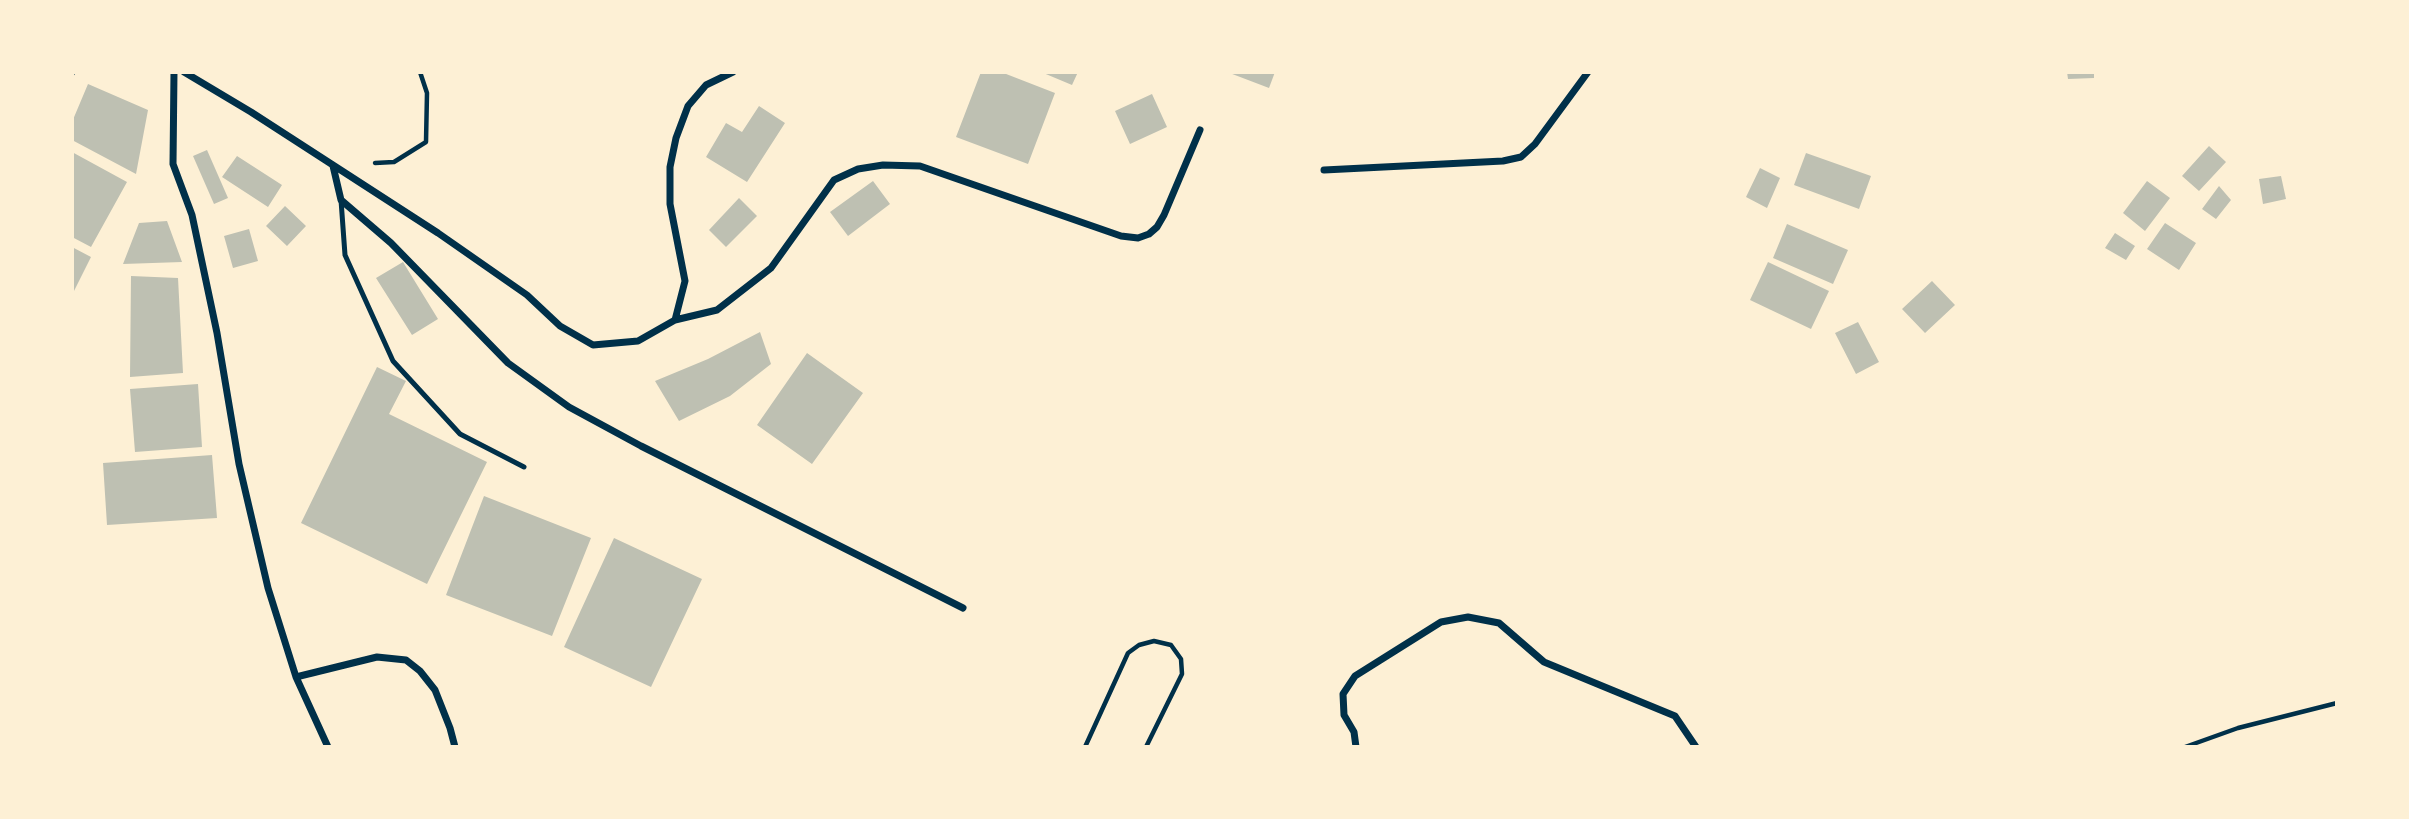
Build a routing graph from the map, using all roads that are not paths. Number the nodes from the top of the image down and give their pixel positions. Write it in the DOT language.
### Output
graph roads {
  1 [pos="174,72"];
  2 [pos="184,72"];
  3 [pos="733,72"];
  4 [pos="1588,72"];
  5 [pos="1200,131"];
  6 [pos="333,166"];
  7 [pos="1324,170"];
  8 [pos="341,200"];
  9 [pos="675,320"];
  10 [pos="524,467"];
  11 [pos="963,608"];
  12 [pos="296,677"];
  13 [pos="328,747"];
  14 [pos="455,747"];
  15 [pos="1356,747"];
  16 [pos="1696,747"];
  1 -- 12 [label="street"];
  2 -- 6 [label="street"];
  3 -- 9 [label="street"];
  4 -- 7 [label="street"];
  5 -- 9 [label="street"];
  6 -- 8 [label="street"];
  6 -- 9 [label="street"];
  8 -- 10 [label="lane"];
  8 -- 11 [label="street"];
  12 -- 13 [label="street"];
  12 -- 14 [label="street"];
  15 -- 16 [label="street"];
}
